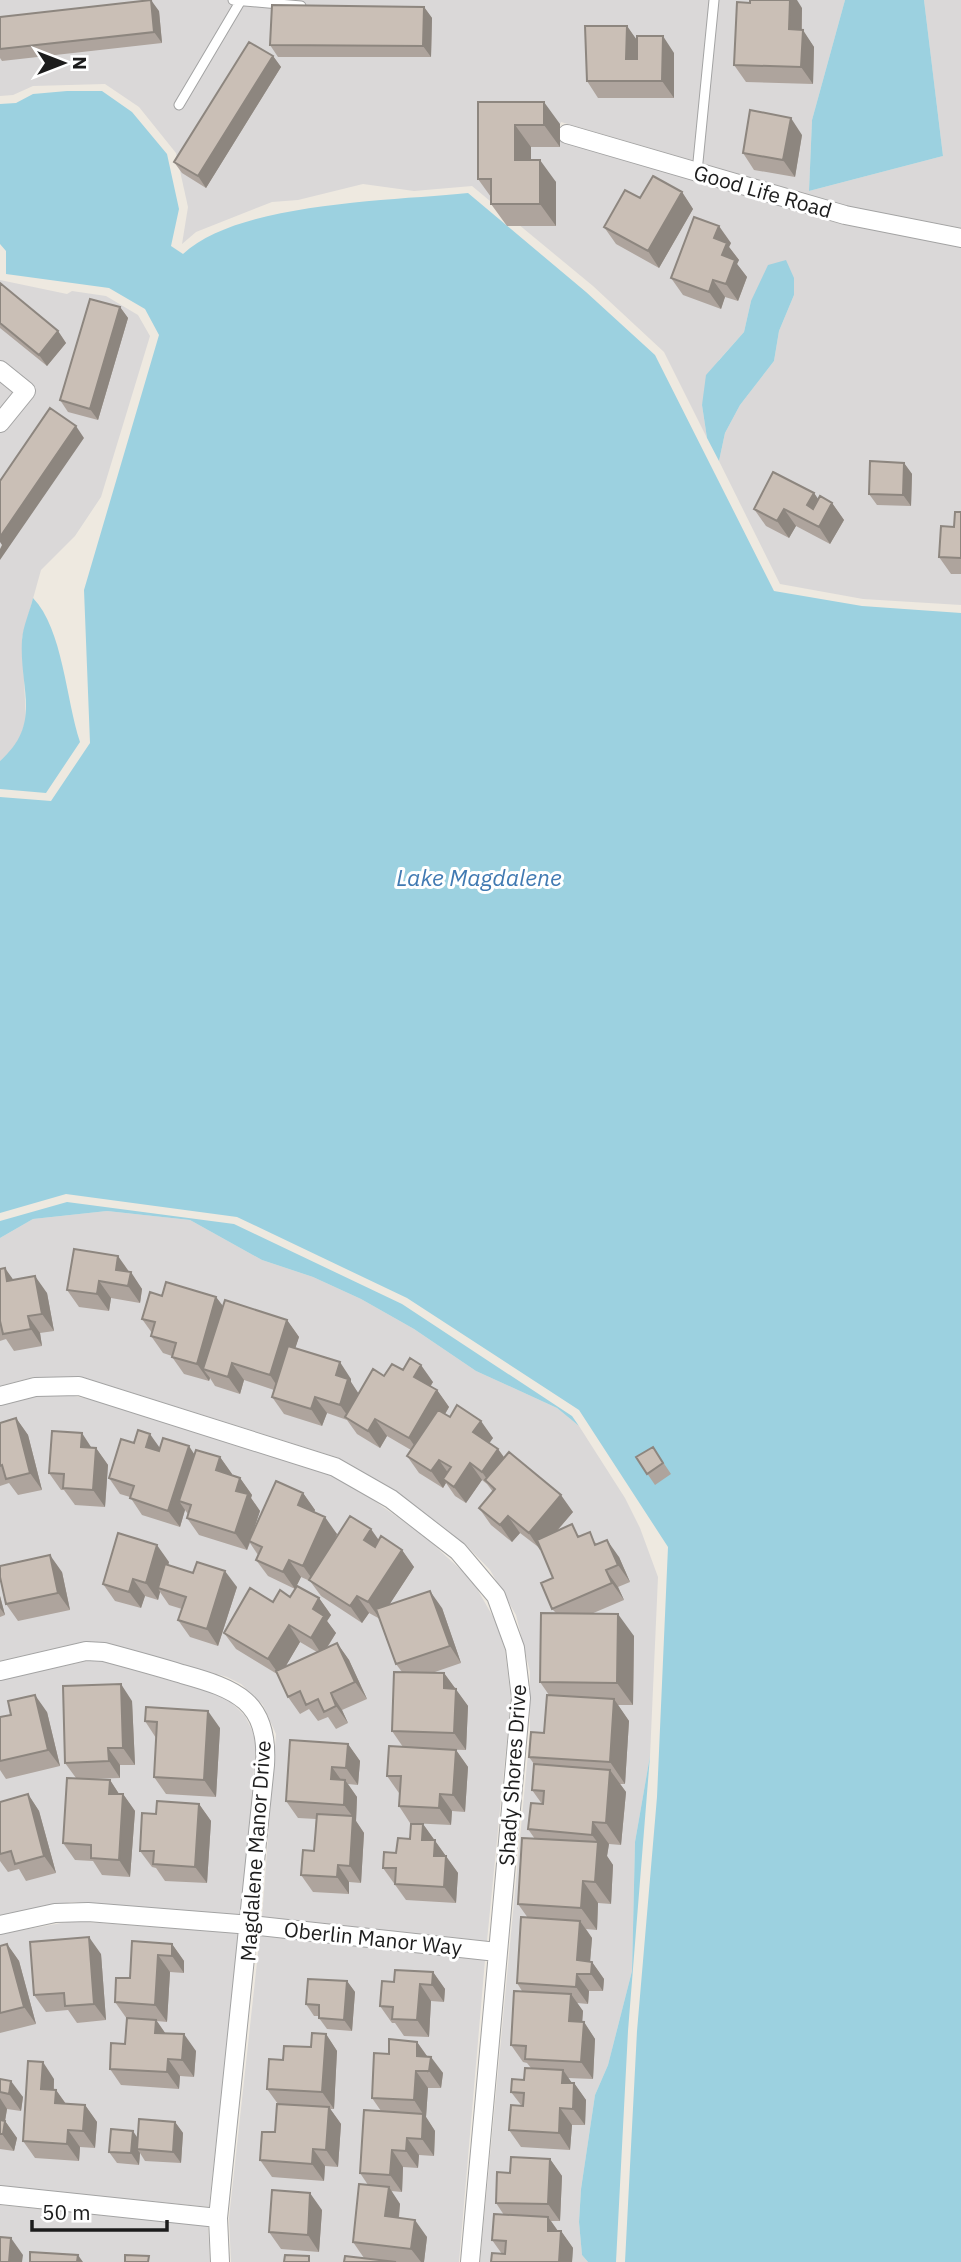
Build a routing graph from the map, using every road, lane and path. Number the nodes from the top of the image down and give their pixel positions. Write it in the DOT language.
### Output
graph roads {
  1 [pos="715,0"];
  2 [pos="237,1"];
  3 [pos="310,6"];
  4 [pos="179,105"];
  5 [pos="568,134"];
  6 [pos="697,172"];
  7 [pos="961,238"];
  8 [pos="0,369"];
  9 [pos="1,419"];
  10 [pos="0,1396"];
  11 [pos="0,1671"];
  12 [pos="0,1925"];
  13 [pos="251,1925"];
  14 [pos="497,1952"];
  15 [pos="0,2195"];
  16 [pos="218,2218"];
  17 [pos="220,2262"];
  18 [pos="470,2262"];
  1 -- 6 [label="lane"];
  2 -- 3 [label="lane"];
  2 -- 4 [label="lane"];
  5 -- 6 [label="street, Good Life Road"];
  6 -- 7 [label="street, Good Life Road"];
  8 -- 9 [label="street"];
  10 -- 14 [label="street, Shady Shores Drive"];
  11 -- 13 [label="street, Magdalene Manor Drive"];
  12 -- 13 [label="street, Oberlin Manor Way"];
  13 -- 14 [label="street, Oberlin Manor Way"];
  13 -- 16 [label="street, Magdalene Manor Drive"];
  14 -- 18 [label="street, Shady Shores Drive"];
  15 -- 16 [label="street"];
  16 -- 17 [label="street, Magdalene Manor Drive"];
}
